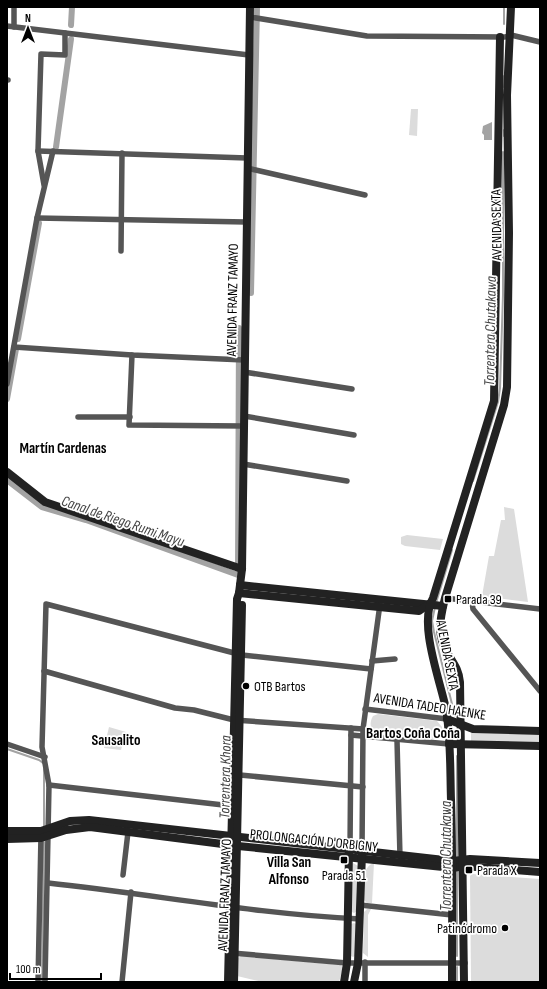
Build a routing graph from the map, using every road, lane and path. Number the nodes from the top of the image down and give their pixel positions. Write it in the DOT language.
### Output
graph roads {
  1 [pos="14,7"];
  2 [pos="248,7"];
  3 [pos="511,7"];
  4 [pos="250,17"];
  5 [pos="7,26"];
  6 [pos="14,27"];
  7 [pos="65,33"];
  8 [pos="505,36"];
  9 [pos="540,42"];
  10 [pos="249,55"];
  11 [pos="504,147"];
  12 [pos="38,151"];
  13 [pos="53,151"];
  14 [pos="122,153"];
  15 [pos="247,158"];
  16 [pos="247,168"];
  17 [pos="44,188"];
  18 [pos="366,195"];
  19 [pos="37,218"];
  20 [pos="122,220"];
  21 [pos="246,222"];
  22 [pos="121,251"];
  23 [pos="14,347"];
  24 [pos="132,355"];
  25 [pos="244,360"];
  26 [pos="244,372"];
  27 [pos="7,384"];
  28 [pos="352,390"];
  29 [pos="244,416"];
  30 [pos="78,417"];
  31 [pos="130,417"];
  32 [pos="244,426"];
  33 [pos="354,435"];
  34 [pos="243,464"];
  35 [pos="7,472"];
  36 [pos="346,481"];
  37 [pos="465,507"];
  38 [pos="242,569"];
  39 [pos="240,589"];
  40 [pos="381,598"];
  41 [pos="472,602"];
  42 [pos="438,603"];
  43 [pos="380,607"];
  44 [pos="540,609"];
  45 [pos="239,654"];
  46 [pos="395,659"];
  47 [pos="372,662"];
  48 [pos="371,669"];
  49 [pos="44,671"];
  50 [pos="540,691"];
  51 [pos="365,709"];
  52 [pos="237,720"];
  53 [pos="454,721"];
  54 [pos="351,728"];
  55 [pos="363,728"];
  56 [pos="540,731"];
  57 [pos="351,736"];
  58 [pos="363,736"];
  59 [pos="397,740"];
  60 [pos="7,744"];
  61 [pos="456,744"];
  62 [pos="540,746"];
  63 [pos="45,757"];
  64 [pos="240,775"];
  65 [pos="49,785"];
  66 [pos="352,786"];
  67 [pos="363,787"];
  68 [pos="232,806"];
  69 [pos="7,831"];
  70 [pos="128,832"];
  71 [pos="45,833"];
  72 [pos="7,839"];
  73 [pos="235,841"];
  74 [pos="349,853"];
  75 [pos="362,854"];
  76 [pos="400,859"];
  77 [pos="540,863"];
  78 [pos="457,864"];
  79 [pos="540,872"];
  80 [pos="123,875"];
  81 [pos="48,883"];
  82 [pos="131,892"];
  83 [pos="360,905"];
  84 [pos="233,907"];
  85 [pos="452,915"];
  86 [pos="348,919"];
  87 [pos="360,919"];
  88 [pos="231,953"];
  89 [pos="362,962"];
  90 [pos="458,962"];
  91 [pos="347,963"];
  92 [pos="38,982"];
  93 [pos="45,982"];
  94 [pos="122,982"];
  95 [pos="228,982"];
  96 [pos="234,982"];
  97 [pos="344,982"];
  98 [pos="354,982"];
  99 [pos="365,982"];
  100 [pos="452,982"];
  101 [pos="464,982"];
  1 -- 6 [label="street"];
  2 -- 4 [label="main road, AVENIDA FRANZ TAMAYO"];
  3 -- 8 [label="main road, AVENIDA SEXTA"];
  4 -- 8 [label="street"];
  4 -- 10 [label="main road, AVENIDA FRANZ TAMAYO"];
  5 -- 6 [label="street"];
  6 -- 7 [label="street"];
  7 -- 10 [label="street"];
  7 -- 12 [label="street"];
  8 -- 9 [label="street"];
  8 -- 11 [label="main road, AVENIDA SEXTA"];
  10 -- 15 [label="main road, AVENIDA FRANZ TAMAYO"];
  11 -- 37 [label="main road, AVENIDA SEXTA"];
  11 -- 37 [label="main road, AVENIDA SEXTA"];
  12 -- 13 [label="street"];
  12 -- 17 [label="street"];
  13 -- 14 [label="street"];
  13 -- 17 [label="street"];
  14 -- 15 [label="street"];
  14 -- 20 [label="street"];
  15 -- 16 [label="main road, AVENIDA FRANZ TAMAYO"];
  16 -- 18 [label="street"];
  16 -- 21 [label="main road, AVENIDA FRANZ TAMAYO"];
  17 -- 19 [label="street"];
  19 -- 20 [label="street"];
  19 -- 23 [label="street"];
  20 -- 21 [label="street"];
  20 -- 22 [label="street"];
  21 -- 25 [label="main road, AVENIDA FRANZ TAMAYO"];
  23 -- 24 [label="street"];
  23 -- 27 [label="street"];
  24 -- 25 [label="street"];
  24 -- 31 [label="street"];
  25 -- 26 [label="main road, AVENIDA FRANZ TAMAYO"];
  26 -- 28 [label="street"];
  26 -- 29 [label="main road, AVENIDA FRANZ TAMAYO"];
  29 -- 32 [label="main road, AVENIDA FRANZ TAMAYO"];
  29 -- 33 [label="street"];
  30 -- 31 [label="street"];
  31 -- 32 [label="street"];
  32 -- 34 [label="main road, AVENIDA FRANZ TAMAYO"];
  34 -- 36 [label="street"];
  34 -- 38 [label="main road, AVENIDA FRANZ TAMAYO"];
  35 -- 38 [label="main road"];
  37 -- 42 [label="main road, AVENIDA SEXTA"];
  37 -- 42 [label="main road, AVENIDA SEXTA"];
  38 -- 39 [label="main road, AVENIDA FRANZ TAMAYO"];
  39 -- 40 [label="main road"];
  39 -- 43 [label="main road"];
  39 -- 45 [label="main road, AVENIDA FRANZ TAMAYO"];
  40 -- 42 [label="main road"];
  40 -- 43 [label="street"];
  41 -- 42 [label="street"];
  41 -- 44 [label="street"];
  41 -- 50 [label="street"];
  42 -- 43 [label="main road"];
  42 -- 53 [label="main road, AVENIDA SEXTA"];
  42 -- 53 [label="main road, AVENIDA SEXTA"];
  43 -- 47 [label="street"];
  45 -- 48 [label="street"];
  45 -- 49 [label="street"];
  45 -- 52 [label="main road, AVENIDA FRANZ TAMAYO"];
  46 -- 47 [label="street"];
  47 -- 48 [label="street"];
  48 -- 51 [label="street"];
  49 -- 52 [label="street"];
  49 -- 63 [label="street"];
  51 -- 53 [label="street, AVENIDA TADEO HAENKE"];
  51 -- 55 [label="street"];
  52 -- 54 [label="street"];
  52 -- 64 [label="main road, AVENIDA FRANZ TAMAYO"];
  52 -- 68 [label="main road, AVENIDA FRANZ TAMAYO"];
  53 -- 56 [label="main road, AVENIDA TADEO HAENKE"];
  53 -- 61 [label="main road, AVENIDA SEXTA"];
  53 -- 61 [label="main road, AVENIDA SEXTA"];
  54 -- 55 [label="street"];
  54 -- 57 [label="street"];
  55 -- 58 [label="street"];
  57 -- 58 [label="street"];
  57 -- 66 [label="street"];
  58 -- 59 [label="street"];
  58 -- 67 [label="street"];
  59 -- 61 [label="street"];
  59 -- 76 [label="street"];
  60 -- 63 [label="street"];
  61 -- 62 [label="main road"];
  61 -- 78 [label="main road, AVENIDA SEXTA"];
  61 -- 78 [label="main road, AVENIDA SEXTA"];
  63 -- 65 [label="street"];
  64 -- 66 [label="street"];
  64 -- 73 [label="main road, AVENIDA FRANZ TAMAYO"];
  65 -- 68 [label="street"];
  65 -- 71 [label="street"];
  66 -- 67 [label="street"];
  66 -- 74 [label="street"];
  67 -- 75 [label="street"];
  68 -- 73 [label="main road, AVENIDA FRANZ TAMAYO"];
  69 -- 71 [label="main road, PROLONGACIÓN D'ORBIGNY"];
  70 -- 71 [label="main road, PROLONGACIÓN D'ORBIGNY"];
  70 -- 73 [label="main road, PROLONGACIÓN D'ORBIGNY"];
  70 -- 80 [label="street"];
  71 -- 72 [label="main road, PROLONGACIÓN D'ORBIGNY"];
  71 -- 73 [label="main road, PROLONGACIÓN D'ORBIGNY"];
  71 -- 81 [label="street"];
  71 -- 92 [label="street"];
  73 -- 74 [label="main road, PROLONGACIÓN D'ORBIGNY"];
  73 -- 84 [label="main road, AVENIDA FRANZ TAMAYO"];
  74 -- 75 [label="main road, PROLONGACIÓN D'ORBIGNY"];
  74 -- 86 [label="main road"];
  75 -- 76 [label="main road, PROLONGACIÓN D'ORBIGNY"];
  75 -- 83 [label="main road"];
  76 -- 78 [label="main road, PROLONGACIÓN D'ORBIGNY"];
  77 -- 78 [label="main road"];
  78 -- 79 [label="main road"];
  78 -- 85 [label="main road, AVENIDA SEXTA"];
  78 -- 90 [label="main road, AVENIDA SEXTA"];
  81 -- 82 [label="street"];
  81 -- 93 [label="street"];
  82 -- 84 [label="street"];
  82 -- 94 [label="street"];
  83 -- 85 [label="street"];
  83 -- 87 [label="main road"];
  84 -- 86 [label="street"];
  84 -- 88 [label="main road, AVENIDA FRANZ TAMAYO"];
  85 -- 90 [label="main road, AVENIDA SEXTA"];
  86 -- 87 [label="street"];
  86 -- 91 [label="main road"];
  87 -- 89 [label="main road"];
  88 -- 91 [label="street"];
  88 -- 95 [label="main road, AVENIDA FRANZ TAMAYO"];
  88 -- 96 [label="main road, AVENIDA FRANZ TAMAYO"];
  89 -- 90 [label="street"];
  89 -- 91 [label="street"];
  89 -- 98 [label="main road"];
  89 -- 99 [label="street"];
  90 -- 100 [label="main road, AVENIDA SEXTA"];
  90 -- 101 [label="main road, AVENIDA SEXTA"];
  91 -- 97 [label="main road"];
}
